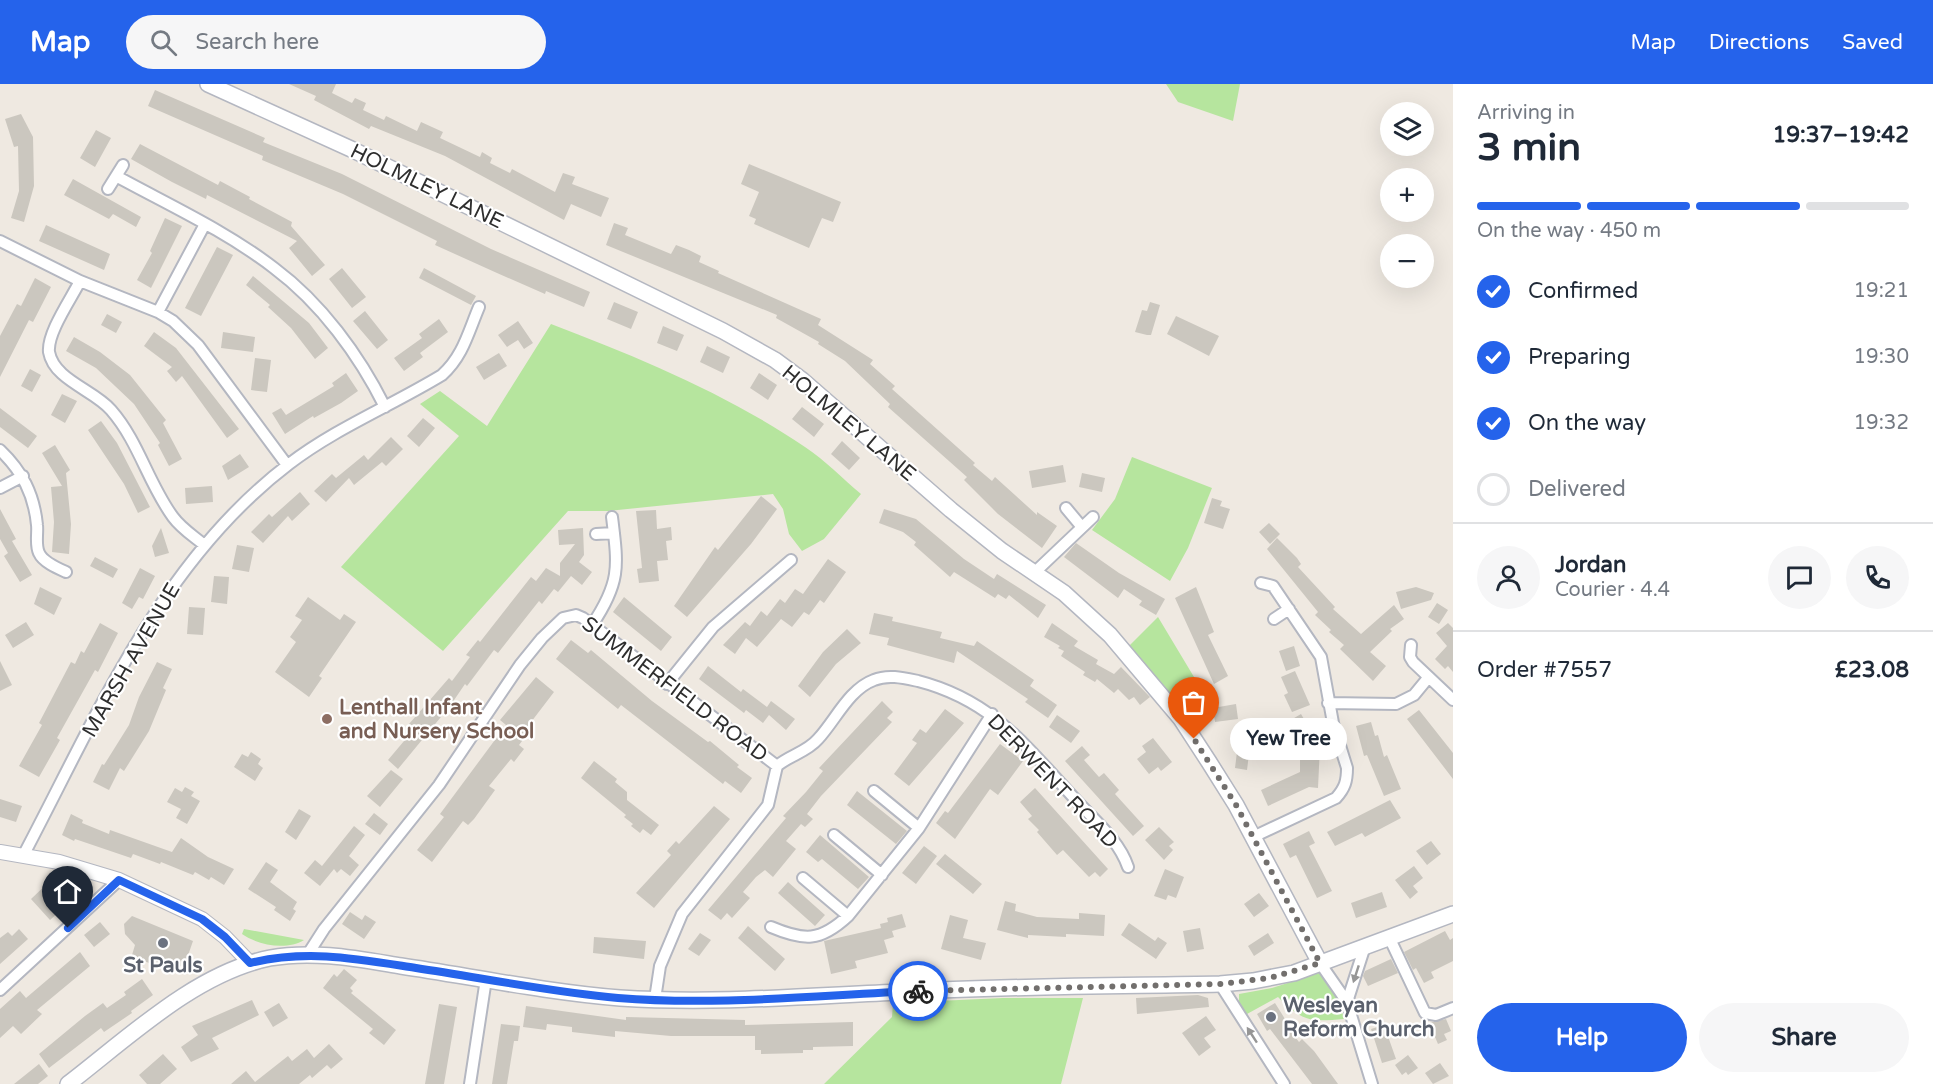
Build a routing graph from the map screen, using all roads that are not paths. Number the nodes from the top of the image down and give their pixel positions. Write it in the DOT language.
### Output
graph roads {
  1 [pos="208,84"];
  2 [pos="123,165"];
  3 [pos="116,176"];
  4 [pos="108,189"];
  5 [pos="205,224"];
  6 [pos="0,241"];
  7 [pos="80,281"];
  8 [pos="479,307"];
  9 [pos="158,312"];
  10 [pos="385,407"];
  11 [pos="0,450"];
  12 [pos="287,465"];
  13 [pos="23,476"];
  14 [pos="0,488"];
  15 [pos="1066,508"];
  16 [pos="612,517"];
  17 [pos="1093,517"];
  18 [pos="1081,526"];
  19 [pos="614,533"];
  20 [pos="596,534"];
  21 [pos="203,544"];
  22 [pos="791,560"];
  23 [pos="66,572"];
  24 [pos="1034,573"];
  25 [pos="1261,583"];
  26 [pos="1289,609"];
  27 [pos="1274,619"];
  28 [pos="592,625"];
  29 [pos="1411,645"];
  30 [pos="1428,678"];
  31 [pos="667,684"];
  32 [pos="1453,700"];
  33 [pos="1328,703"];
  34 [pos="992,714"];
  35 [pos="777,766"];
  36 [pos="874,791"];
  37 [pos="919,828"];
  38 [pos="834,835"];
  39 [pos="1253,837"];
  40 [pos="0,852"];
  41 [pos="23,856"];
  42 [pos="1128,867"];
  43 [pos="882,875"];
  44 [pos="803,878"];
  45 [pos="119,880"];
  46 [pos="1453,914"];
  47 [pos="848,916"];
  48 [pos="771,927"];
  49 [pos="1389,937"];
  50 [pos="1365,946"];
  51 [pos="309,954"];
  52 [pos="250,963"];
  53 [pos="1320,963"];
  54 [pos="486,979"];
  55 [pos="1220,984"];
  56 [pos="0,990"];
  57 [pos="655,999"];
  58 [pos="1347,1002"];
  59 [pos="1453,1008"];
  60 [pos="68,1084"];
  61 [pos="470,1084"];
  62 [pos="1284,1084"];
  63 [pos="1372,1084"];
  1 -- 24 [label="main road, HOLMLEY LANE"];
  2 -- 3 [label="street"];
  3 -- 4 [label="street"];
  3 -- 5 [label="street"];
  5 -- 9 [label="street"];
  5 -- 10 [label="street"];
  6 -- 7 [label="street"];
  7 -- 9 [label="street"];
  7 -- 21 [label="street"];
  8 -- 10 [label="street, MARSH AVENUE"];
  9 -- 12 [label="street"];
  10 -- 12 [label="street, MARSH AVENUE"];
  11 -- 13 [label="street"];
  12 -- 21 [label="street, MARSH AVENUE"];
  13 -- 14 [label="street"];
  13 -- 23 [label="street"];
  15 -- 18 [label="street"];
  16 -- 19 [label="street"];
  17 -- 18 [label="street"];
  18 -- 24 [label="street"];
  19 -- 20 [label="street"];
  19 -- 28 [label="street"];
  21 -- 41 [label="street, MARSH AVENUE"];
  22 -- 31 [label="street"];
  24 -- 39 [label="main road, HOLMLEY LANE"];
  25 -- 26 [label="street"];
  26 -- 27 [label="street"];
  26 -- 33 [label="street"];
  28 -- 31 [label="street, SUMMERFIELD ROAD"];
  28 -- 51 [label="street, SUMMERFIELD ROAD"];
  29 -- 30 [label="street"];
  30 -- 32 [label="street"];
  30 -- 33 [label="street"];
  31 -- 35 [label="street, SUMMERFIELD ROAD"];
  33 -- 39 [label="street"];
  34 -- 35 [label="street, DERWENT ROAD"];
  34 -- 37 [label="street"];
  34 -- 42 [label="street, DERWENT ROAD"];
  35 -- 57 [label="street"];
  36 -- 37 [label="street"];
  37 -- 43 [label="street"];
  38 -- 43 [label="street"];
  39 -- 53 [label="main road, HOLMLEY LANE"];
  40 -- 41 [label="street"];
  41 -- 45 [label="street"];
  43 -- 47 [label="street"];
  44 -- 47 [label="street"];
  45 -- 52 [label="street"];
  45 -- 56 [label="street"];
  46 -- 49 [label="main road"];
  47 -- 48 [label="street"];
  49 -- 50 [label="main road"];
  49 -- 59 [label="street"];
  50 -- 53 [label="main road"];
  50 -- 58 [label="street, one-way"];
  51 -- 52 [label="main road"];
  51 -- 54 [label="main road"];
  52 -- 60 [label="main road"];
  53 -- 55 [label="main road"];
  53 -- 58 [label="street"];
  54 -- 57 [label="main road"];
  54 -- 61 [label="street"];
  55 -- 57 [label="main road"];
  62 -- 55 [label="street, one-way"];
  58 -- 63 [label="street"];
}
